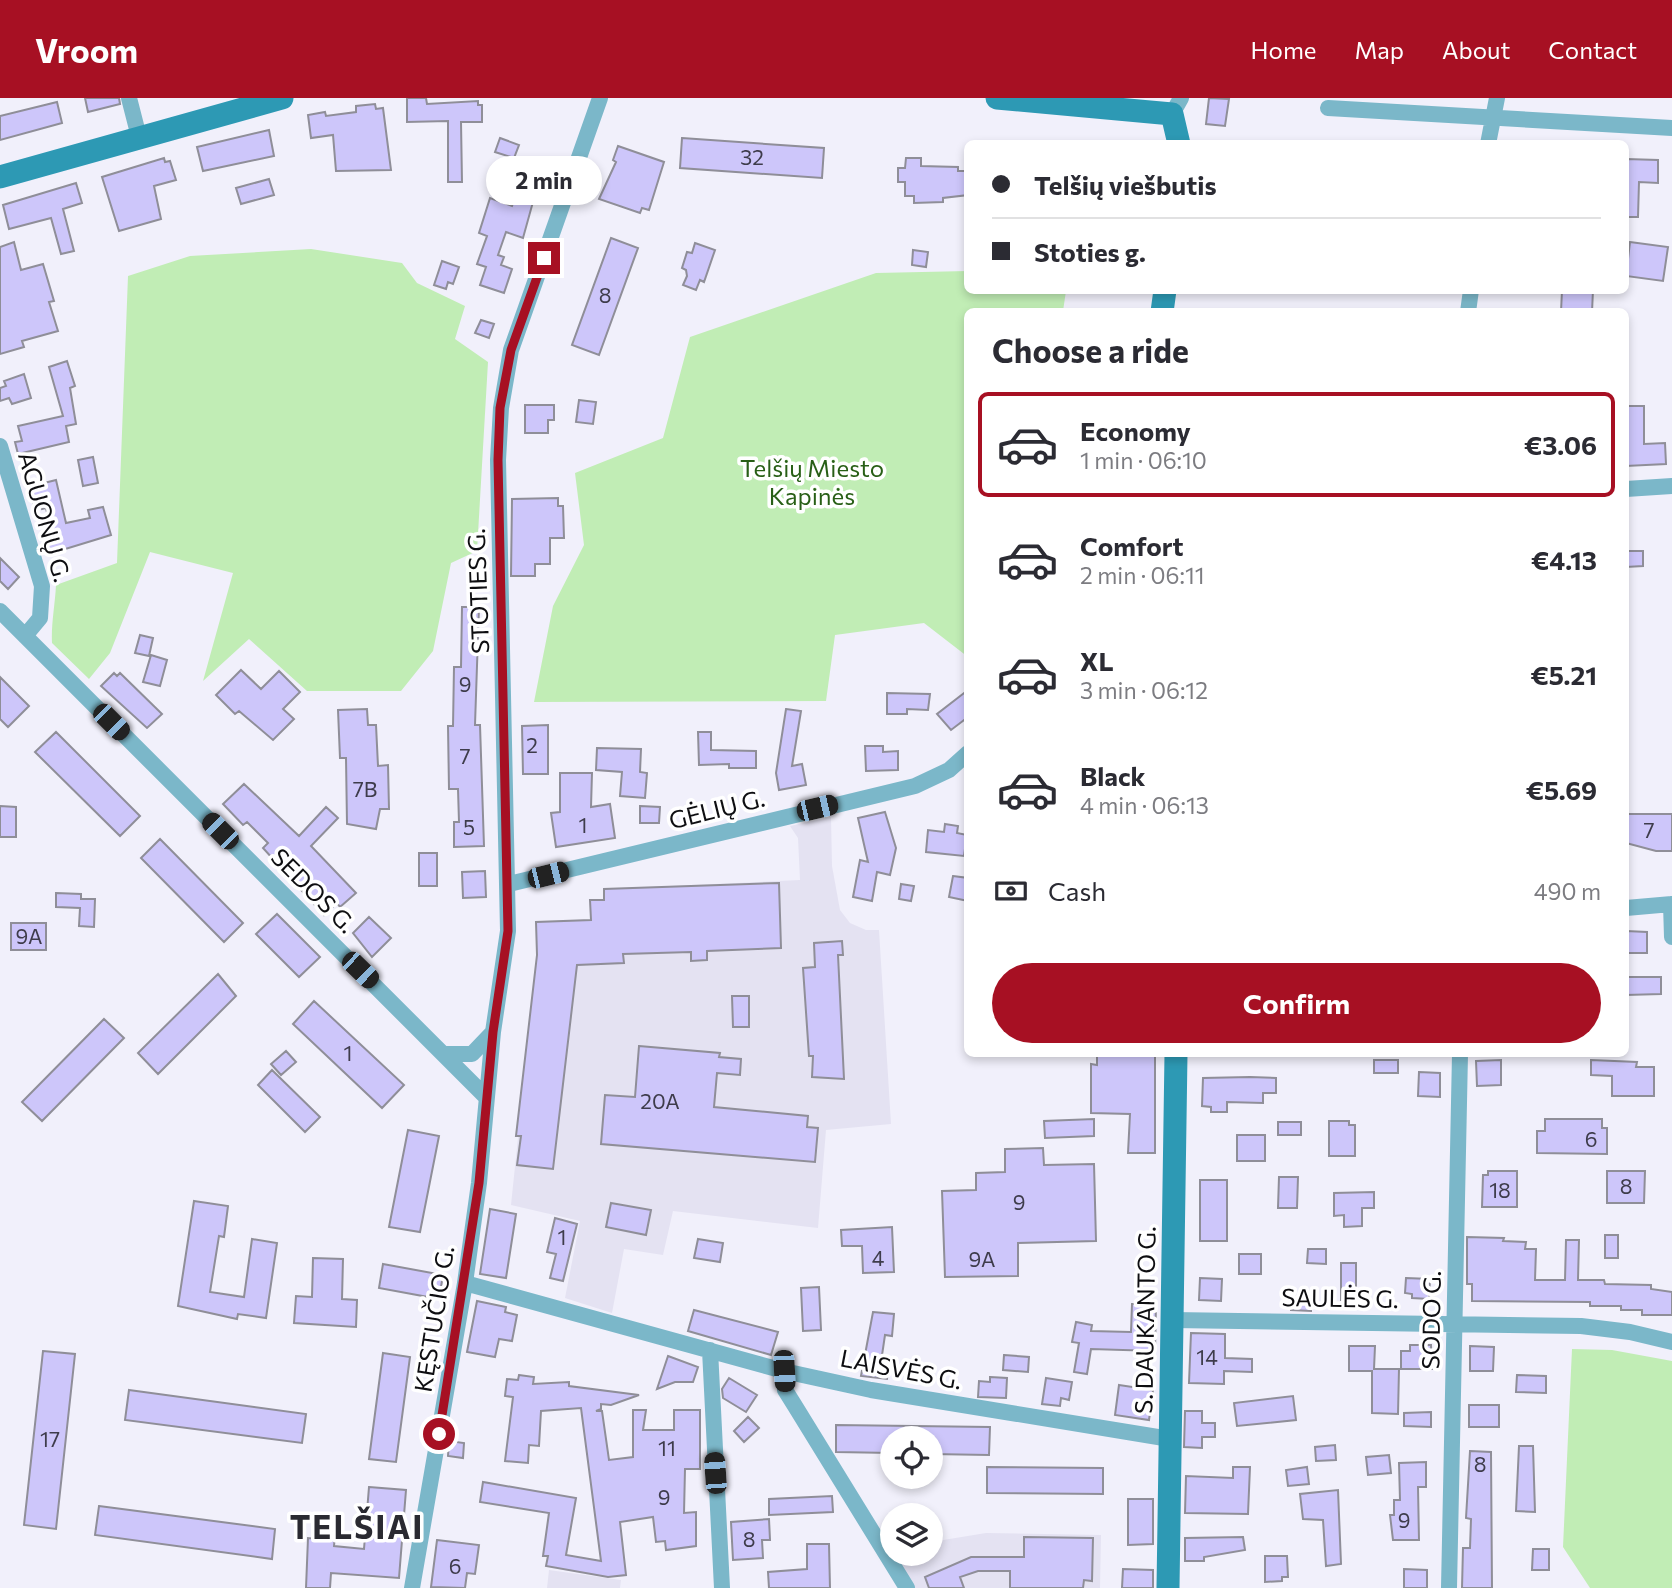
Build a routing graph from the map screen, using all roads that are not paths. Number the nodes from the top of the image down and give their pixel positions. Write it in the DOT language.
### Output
graph roads {
  1 [pos="129,98"];
  2 [pos="282,98"];
  3 [pos="600,98"];
  4 [pos="997,98"];
  5 [pos="1497,98"];
  6 [pos="1177,106"];
  7 [pos="1328,108"];
  8 [pos="1491,119"];
  9 [pos="1672,128"];
  10 [pos="139,137"];
  11 [pos="1179,140"];
  12 [pos="1488,140"];
  13 [pos="0,177"];
  14 [pos="0,446"];
  15 [pos="1672,486"];
  16 [pos="1629,489"];
  17 [pos="0,611"];
  18 [pos="25,636"];
  19 [pos="964,757"];
  20 [pos="509,884"];
  21 [pos="1672,904"];
  22 [pos="1629,908"];
  23 [pos="1672,937"];
  24 [pos="493,1032"];
  25 [pos="445,1054"];
  26 [pos="1176,1057"];
  27 [pos="1460,1057"];
  28 [pos="486,1097"];
  29 [pos="465,1283"];
  30 [pos="1173,1320"];
  31 [pos="1455,1324"];
  32 [pos="1672,1342"];
  33 [pos="710,1350"];
  34 [pos="784,1371"];
  35 [pos="1170,1438"];
  36 [pos="412,1588"];
  37 [pos="722,1588"];
  38 [pos="907,1588"];
  39 [pos="1168,1588"];
  40 [pos="1449,1588"];
  1 -- 10 [label="street"];
  2 -- 10 [label="main road"];
  3 -- 20 [label="street, STOTIES G."];
  4 -- 6 [label="main road"];
  5 -- 8 [label="street"];
  6 -- 11 [label="main road"];
  7 -- 8 [label="street"];
  8 -- 9 [label="street"];
  8 -- 12 [label="street"];
  10 -- 13 [label="main road"];
  14 -- 18 [label="street, AGUONŲ G."];
  15 -- 16 [label="street"];
  17 -- 18 [label="street, SEDOS G."];
  18 -- 25 [label="street, SEDOS G."];
  19 -- 20 [label="street, GĖLIŲ G."];
  20 -- 24 [label="street, STOTIES G."];
  21 -- 22 [label="street"];
  21 -- 23 [label="street"];
  24 -- 25 [label="street"];
  24 -- 28 [label="street, STOTIES G."];
  25 -- 28 [label="street, SEDOS G."];
  26 -- 30 [label="main road, S. DAUKANTO G."];
  27 -- 31 [label="street, SODO G."];
  28 -- 29 [label="street, KĘSTUČIO G."];
  29 -- 33 [label="street, LAISVĖS G."];
  29 -- 36 [label="street, KĘSTUČIO G."];
  30 -- 31 [label="street, SAULĖS G."];
  30 -- 35 [label="main road, S. DAUKANTO G."];
  31 -- 32 [label="street, SAULĖS G."];
  31 -- 40 [label="street, SODO G."];
  33 -- 34 [label="street, LAISVĖS G."];
  33 -- 37 [label="street"];
  34 -- 35 [label="street, LAISVĖS G."];
  34 -- 38 [label="street"];
  35 -- 39 [label="main road, S. DAUKANTO G."];
}
